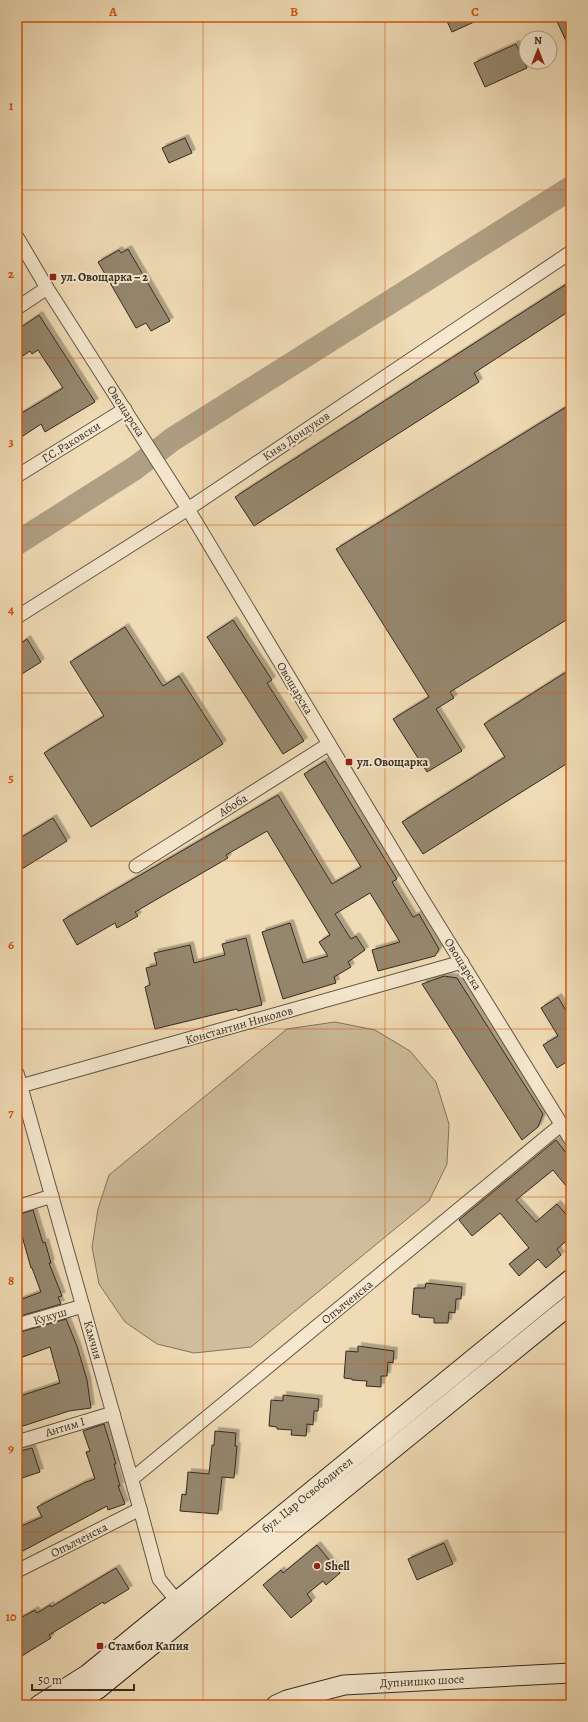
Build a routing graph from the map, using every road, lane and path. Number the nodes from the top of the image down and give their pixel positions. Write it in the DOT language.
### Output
graph roads {
  1 [pos="17,237"];
  2 [pos="571,252"];
  3 [pos="47,288"];
  4 [pos="17,308"];
  5 [pos="125,409"];
  6 [pos="17,476"];
  7 [pos="188,508"];
  8 [pos="17,617"];
  9 [pos="329,744"];
  10 [pos="136,866"];
  11 [pos="462,962"];
  12 [pos="17,1073"];
  13 [pos="19,1087"];
  14 [pos="562,1124"];
  15 [pos="571,1140"];
  16 [pos="52,1196"];
  17 [pos="17,1207"];
  18 [pos="571,1279"];
  19 [pos="571,1304"];
  20 [pos="83,1306"];
  21 [pos="17,1325"];
  22 [pos="113,1413"];
  23 [pos="17,1442"];
  24 [pos="132,1479"];
  25 [pos="140,1509"];
  26 [pos="17,1571"];
  27 [pos="177,1601"];
  28 [pos="571,1673"];
  29 [pos="39,1705"];
  30 [pos="72,1705"];
  31 [pos="276,1705"];
  1 -- 3 [label="street, Овощарска"];
  2 -- 7 [label="street, Княз Дондуков"];
  3 -- 4 [label="street"];
  3 -- 5 [label="street, Овощарска"];
  5 -- 6 [label="street, Г.С.Раковски"];
  5 -- 7 [label="street, Овощарска"];
  7 -- 8 [label="street, Княз Дондуков"];
  7 -- 9 [label="street, Овощарска"];
  9 -- 10 [label="street, Абоба"];
  9 -- 11 [label="street, Овощарска"];
  11 -- 13 [label="street, Константин Николов"];
  11 -- 14 [label="street, Овощарска"];
  12 -- 13 [label="street, Камчия"];
  13 -- 16 [label="street, Камчия"];
  14 -- 15 [label="street, Овощарска"];
  14 -- 24 [label="street, Опълченска"];
  16 -- 17 [label="street"];
  16 -- 20 [label="street, Камчия"];
  18 -- 27 [label="main road, бул. Цар Освободител"];
  19 -- 30 [label="main road, бул. Цар Освободител"];
  20 -- 21 [label="street, Кукуш"];
  20 -- 22 [label="street, Камчия"];
  22 -- 23 [label="street, Антим I"];
  22 -- 24 [label="street, Камчия"];
  24 -- 25 [label="street, Камчия"];
  25 -- 26 [label="street, Опълченска"];
  25 -- 27 [label="street, Камчия"];
  27 -- 29 [label="main road, бул. Цар Освободител"];
  28 -- 31 [label="main road, Дупнишко шосе"];
}
